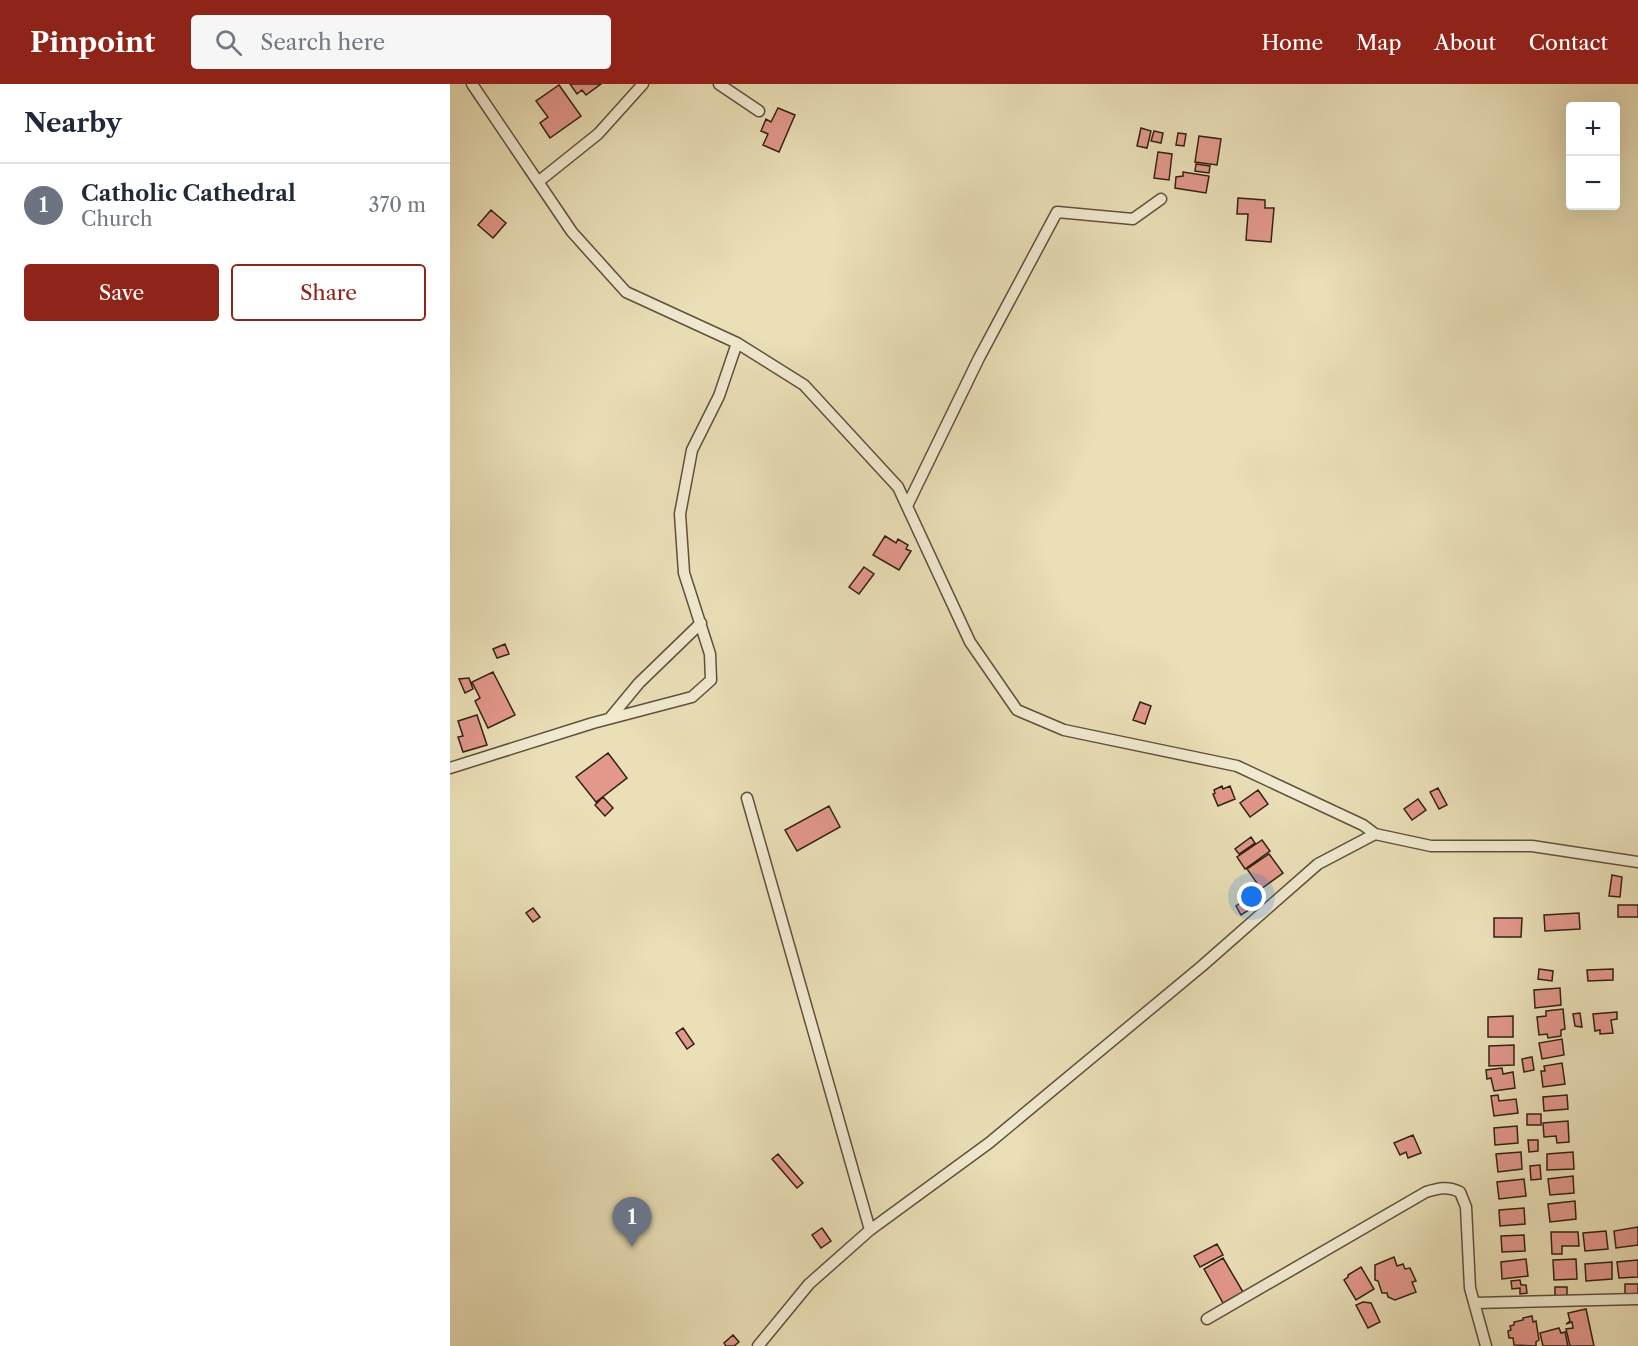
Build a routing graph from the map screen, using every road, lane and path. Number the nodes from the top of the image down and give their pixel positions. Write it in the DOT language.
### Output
graph roads {
  1 [pos="472,84"];
  2 [pos="643,84"];
  3 [pos="718,84"];
  4 [pos="759,111"];
  5 [pos="538,182"];
  6 [pos="1161,199"];
  7 [pos="737,343"];
  8 [pos="907,506"];
  9 [pos="701,622"];
  10 [pos="610,719"];
  11 [pos="450,768"];
  12 [pos="747,798"];
  13 [pos="1375,834"];
  14 [pos="1638,862"];
  15 [pos="870,1230"];
  16 [pos="1638,1299"];
  17 [pos="1475,1303"];
  18 [pos="1207,1319"];
  19 [pos="758,1346"];
  20 [pos="1486,1346"];
  1 -- 5 [label="street"];
  2 -- 5 [label="street"];
  3 -- 4 [label="street"];
  5 -- 7 [label="street"];
  6 -- 8 [label="street"];
  7 -- 8 [label="street"];
  7 -- 9 [label="street"];
  8 -- 13 [label="street"];
  9 -- 10 [label="street"];
  9 -- 10 [label="street"];
  10 -- 11 [label="street"];
  12 -- 15 [label="street"];
  13 -- 14 [label="street"];
  13 -- 15 [label="street"];
  15 -- 19 [label="street"];
  16 -- 17 [label="street"];
  17 -- 18 [label="street"];
  17 -- 20 [label="street"];
}
